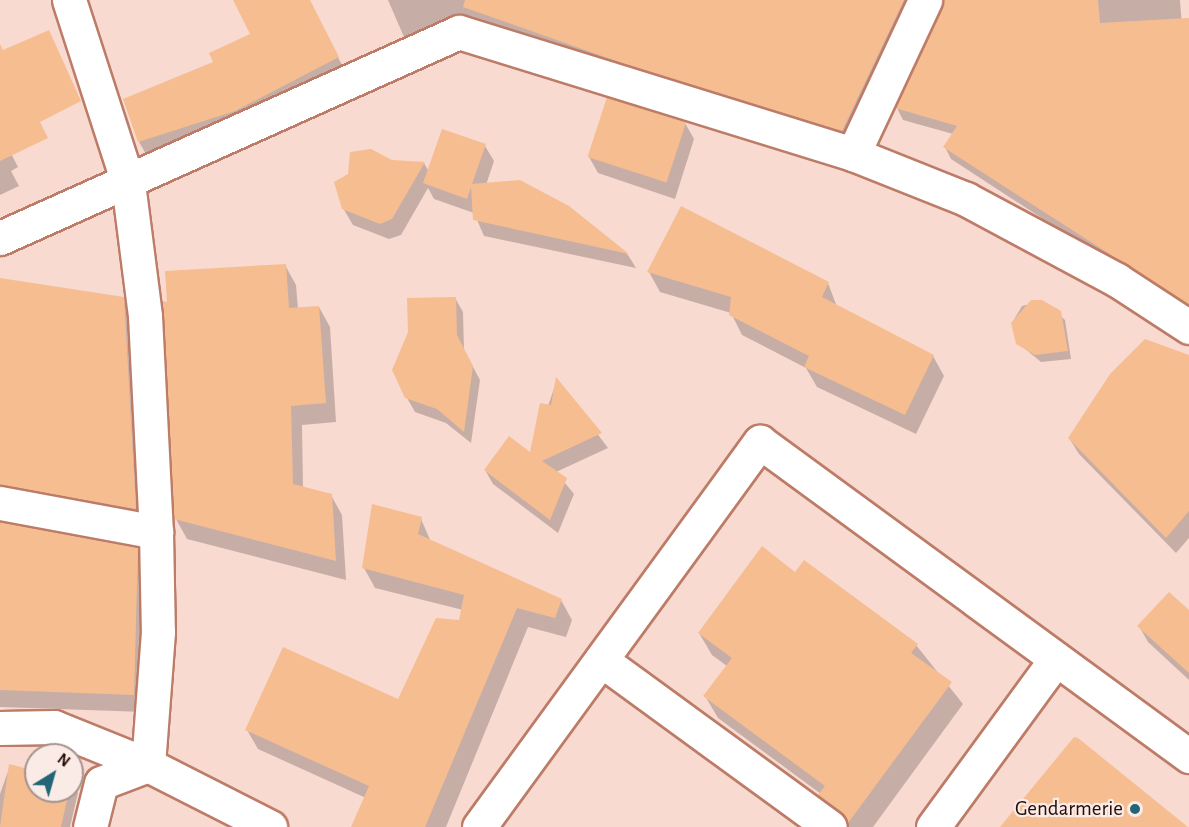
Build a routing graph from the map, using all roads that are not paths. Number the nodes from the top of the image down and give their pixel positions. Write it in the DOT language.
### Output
graph roads {
  1 [pos="69,0"];
  2 [pos="925,0"];
  3 [pos="853,154"];
  4 [pos="128,183"];
  5 [pos="0,238"];
  6 [pos="1189,327"];
  7 [pos="0,503"];
  8 [pos="156,532"];
  9 [pos="1056,659"];
  10 [pos="601,660"];
  11 [pos="0,728"];
  12 [pos="1189,756"];
  13 [pos="148,765"];
  14 [pos="90,827"];
  15 [pos="270,827"];
  16 [pos="479,827"];
  17 [pos="830,827"];
  18 [pos="933,827"];
  1 -- 4 [label="street"];
  2 -- 3 [label="street"];
  3 -- 4 [label="street"];
  3 -- 6 [label="street"];
  4 -- 5 [label="street"];
  4 -- 8 [label="street"];
  7 -- 8 [label="street"];
  8 -- 13 [label="street"];
  9 -- 10 [label="street"];
  9 -- 12 [label="street"];
  9 -- 18 [label="street"];
  10 -- 16 [label="street"];
  10 -- 17 [label="street"];
  11 -- 13 [label="street"];
  13 -- 14 [label="street"];
  13 -- 15 [label="street"];
}
